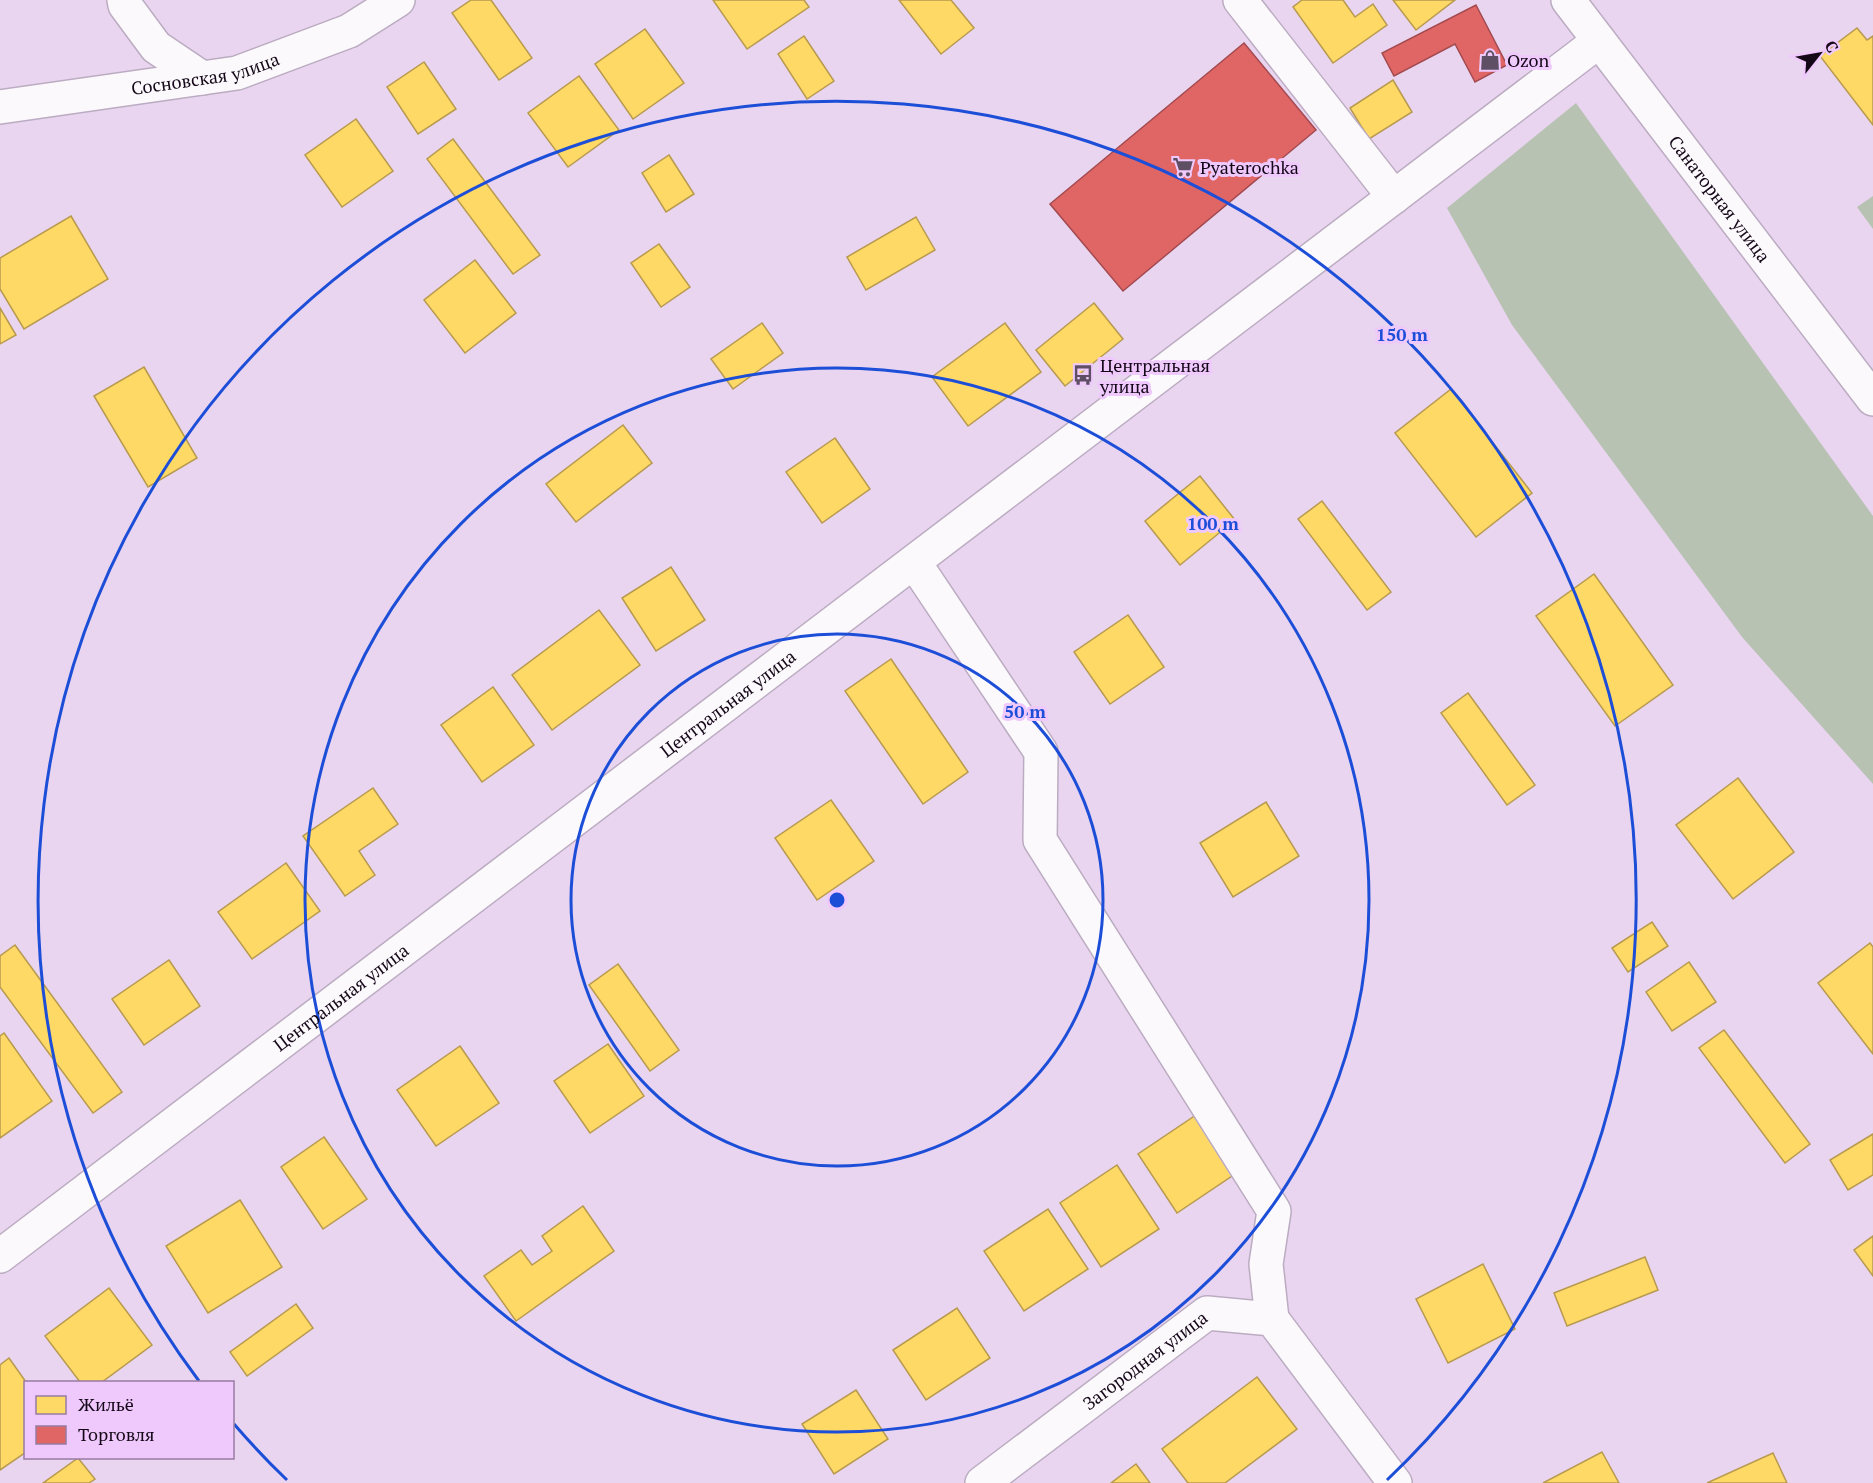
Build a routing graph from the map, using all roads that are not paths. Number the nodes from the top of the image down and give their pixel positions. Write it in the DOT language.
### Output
graph roads {
  1 [pos="124,0"];
  2 [pos="398,0"];
  3 [pos="1240,0"];
  4 [pos="1568,0"];
  5 [pos="1599,41"];
  6 [pos="202,78"];
  7 [pos="0,107"];
  8 [pos="1394,197"];
  9 [pos="1873,399"];
  10 [pos="914,562"];
  11 [pos="0,1256"];
  12 [pos="1272,1319"];
  13 [pos="982,1483"];
  14 [pos="1395,1483"];
  1 -- 6 [label="street"];
  2 -- 6 [label="street, Сосновская улица"];
  3 -- 8 [label="street"];
  4 -- 5 [label="street, Санаторная улица"];
  5 -- 8 [label="street, Центральная улица"];
  5 -- 9 [label="street, Санаторная улица"];
  6 -- 7 [label="street, Сосновская улица"];
  8 -- 10 [label="street, Центральная улица"];
  10 -- 11 [label="street, Центральная улица"];
  10 -- 12 [label="street"];
  12 -- 13 [label="street, Загородная улица"];
  12 -- 14 [label="street"];
}
